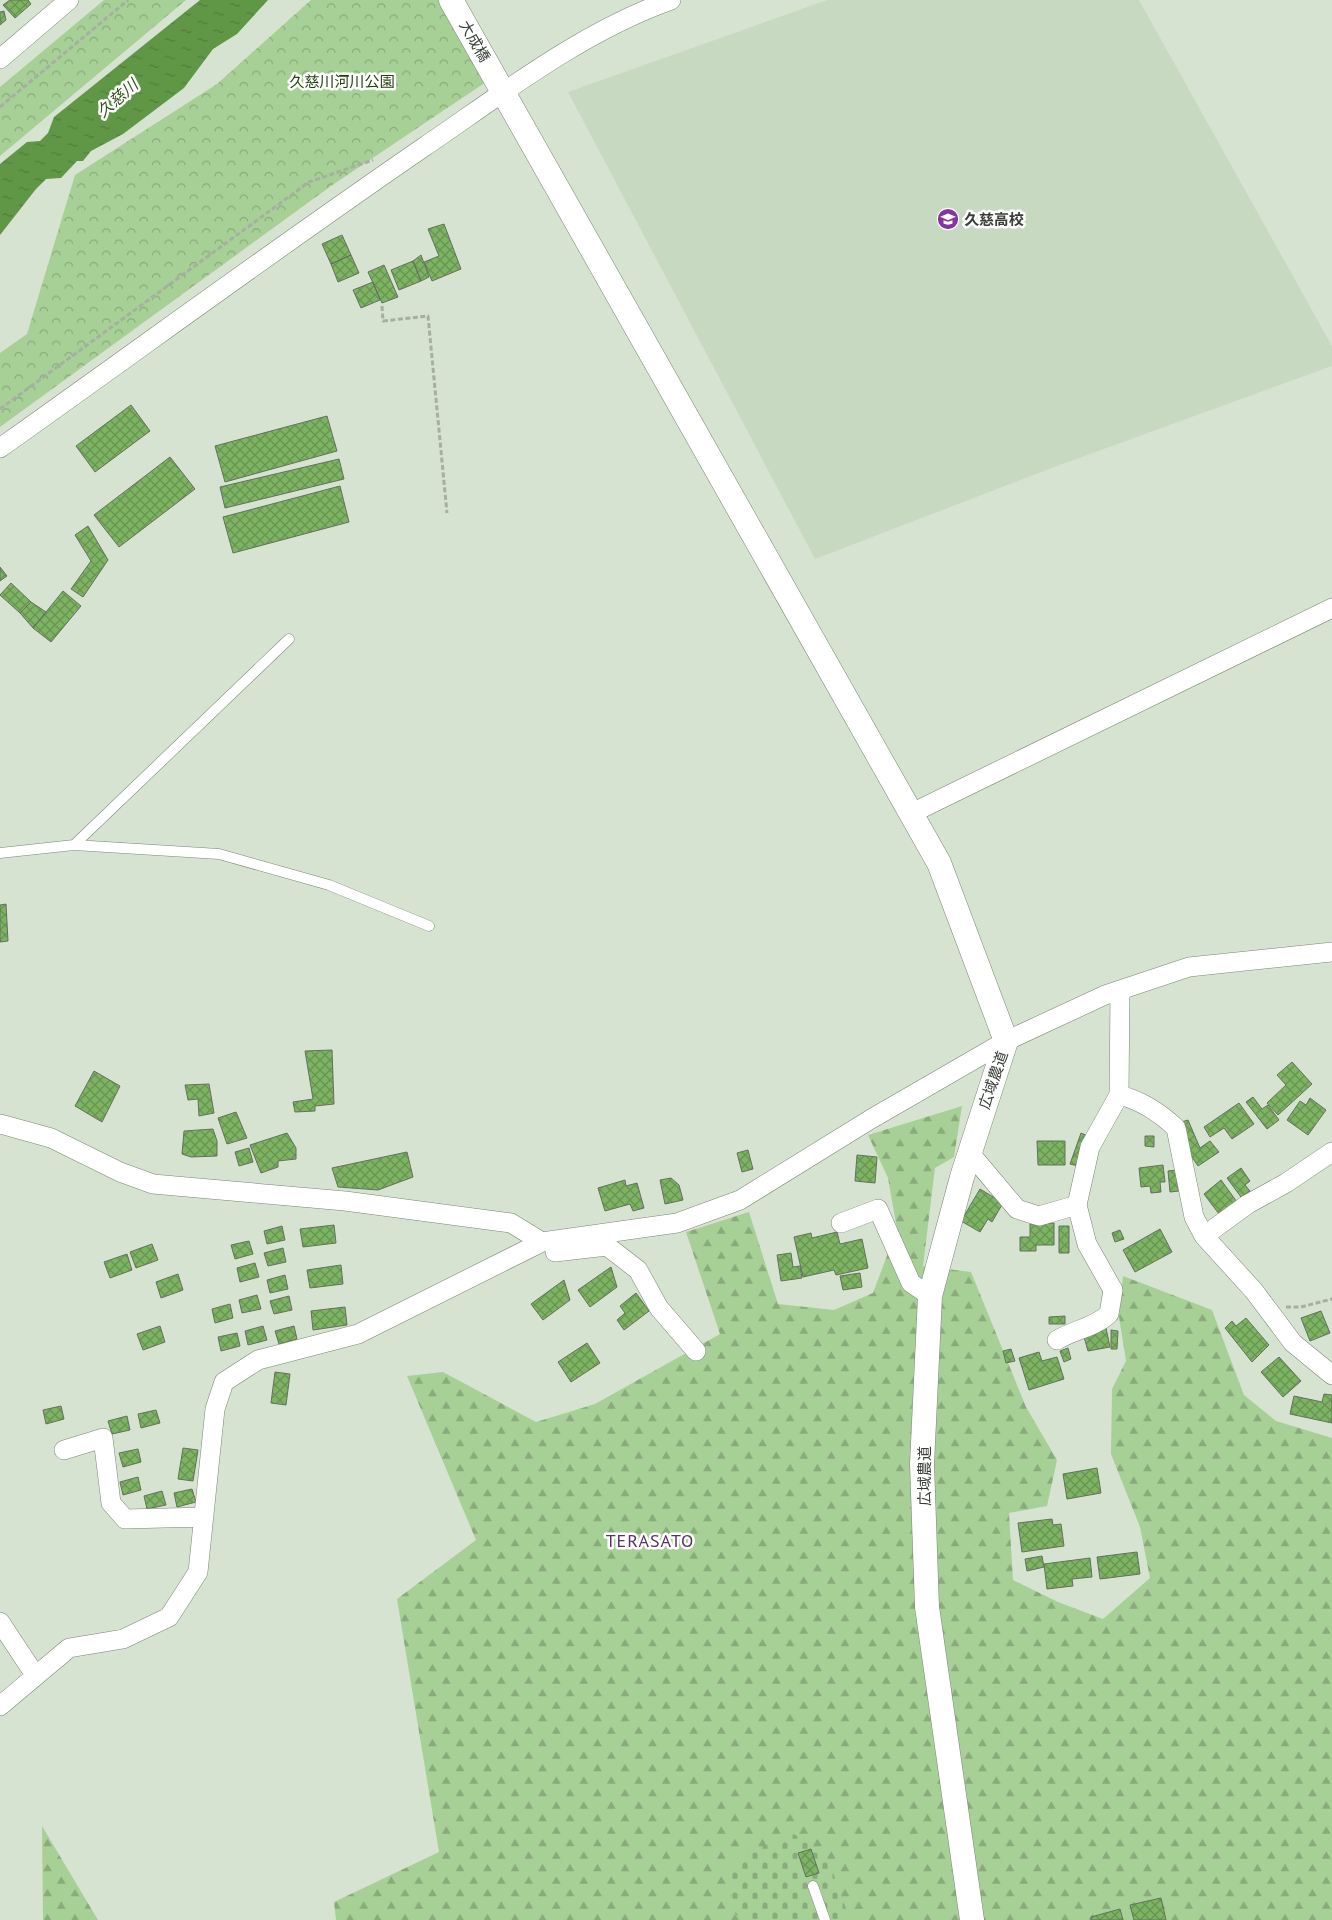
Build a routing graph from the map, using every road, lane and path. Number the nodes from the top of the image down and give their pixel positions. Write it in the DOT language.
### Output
graph roads {
  1 [pos="69,0"];
  2 [pos="128,0"];
  3 [pos="451,0"];
  4 [pos="671,0"];
  5 [pos="1,57"];
  6 [pos="501,88"];
  7 [pos="0,107"];
  8 [pos="382,157"];
  9 [pos="382,306"];
  10 [pos="0,409"];
  11 [pos="0,448"];
  12 [pos="447,513"];
  13 [pos="1332,608"];
  14 [pos="289,639"];
  15 [pos="912,813"];
  16 [pos="74,845"];
  17 [pos="0,852"];
  18 [pos="429,926"];
  19 [pos="1332,952"];
  20 [pos="1120,990"];
  21 [pos="1006,1041"];
  22 [pos="1119,1095"];
  23 [pos="0,1124"];
  24 [pos="969,1152"];
  25 [pos="1332,1152"];
  26 [pos="1077,1205"];
  27 [pos="840,1223"];
  28 [pos="1204,1236"];
  29 [pos="542,1242"];
  30 [pos="476,1275"];
  31 [pos="930,1296"];
  32 [pos="1332,1299"];
  33 [pos="1266,1307"];
  34 [pos="1057,1340"];
  35 [pos="696,1351"];
  36 [pos="1332,1375"];
  37 [pos="64,1450"];
  38 [pos="204,1517"];
  39 [pos="0,1622"];
  40 [pos="35,1675"];
  41 [pos="0,1706"];
  42 [pos="813,1886"];
  43 [pos="825,1920"];
  44 [pos="972,1920"];
  1 -- 5 [label="street"];
  2 -- 7 [label="path"];
  3 -- 6 [label="street, 大成橋"];
  4 -- 6 [label="street"];
  6 -- 11 [label="street"];
  6 -- 15 [label="street, 大成橋"];
  8 -- 10 [label="path"];
  9 -- 12 [label="path"];
  13 -- 15 [label="street"];
  14 -- 16 [label="lane"];
  15 -- 21 [label="street, 大成橋"];
  16 -- 17 [label="lane"];
  16 -- 18 [label="lane"];
  19 -- 20 [label="street"];
  20 -- 21 [label="street"];
  20 -- 22 [label="street"];
  21 -- 24 [label="street, 広域農道"];
  21 -- 29 [label="street"];
  22 -- 26 [label="street"];
  22 -- 28 [label="street"];
  23 -- 29 [label="street"];
  24 -- 26 [label="street"];
  24 -- 31 [label="street, 広域農道"];
  25 -- 28 [label="street"];
  26 -- 34 [label="street"];
  27 -- 31 [label="street"];
  28 -- 33 [label="street"];
  29 -- 30 [label="street"];
  30 -- 35 [label="street"];
  30 -- 38 [label="street"];
  31 -- 44 [label="street, 広域農道"];
  32 -- 33 [label="path"];
  33 -- 36 [label="street"];
  37 -- 38 [label="street"];
  38 -- 40 [label="street"];
  39 -- 40 [label="street"];
  40 -- 41 [label="street"];
  42 -- 43 [label="lane"];
}
